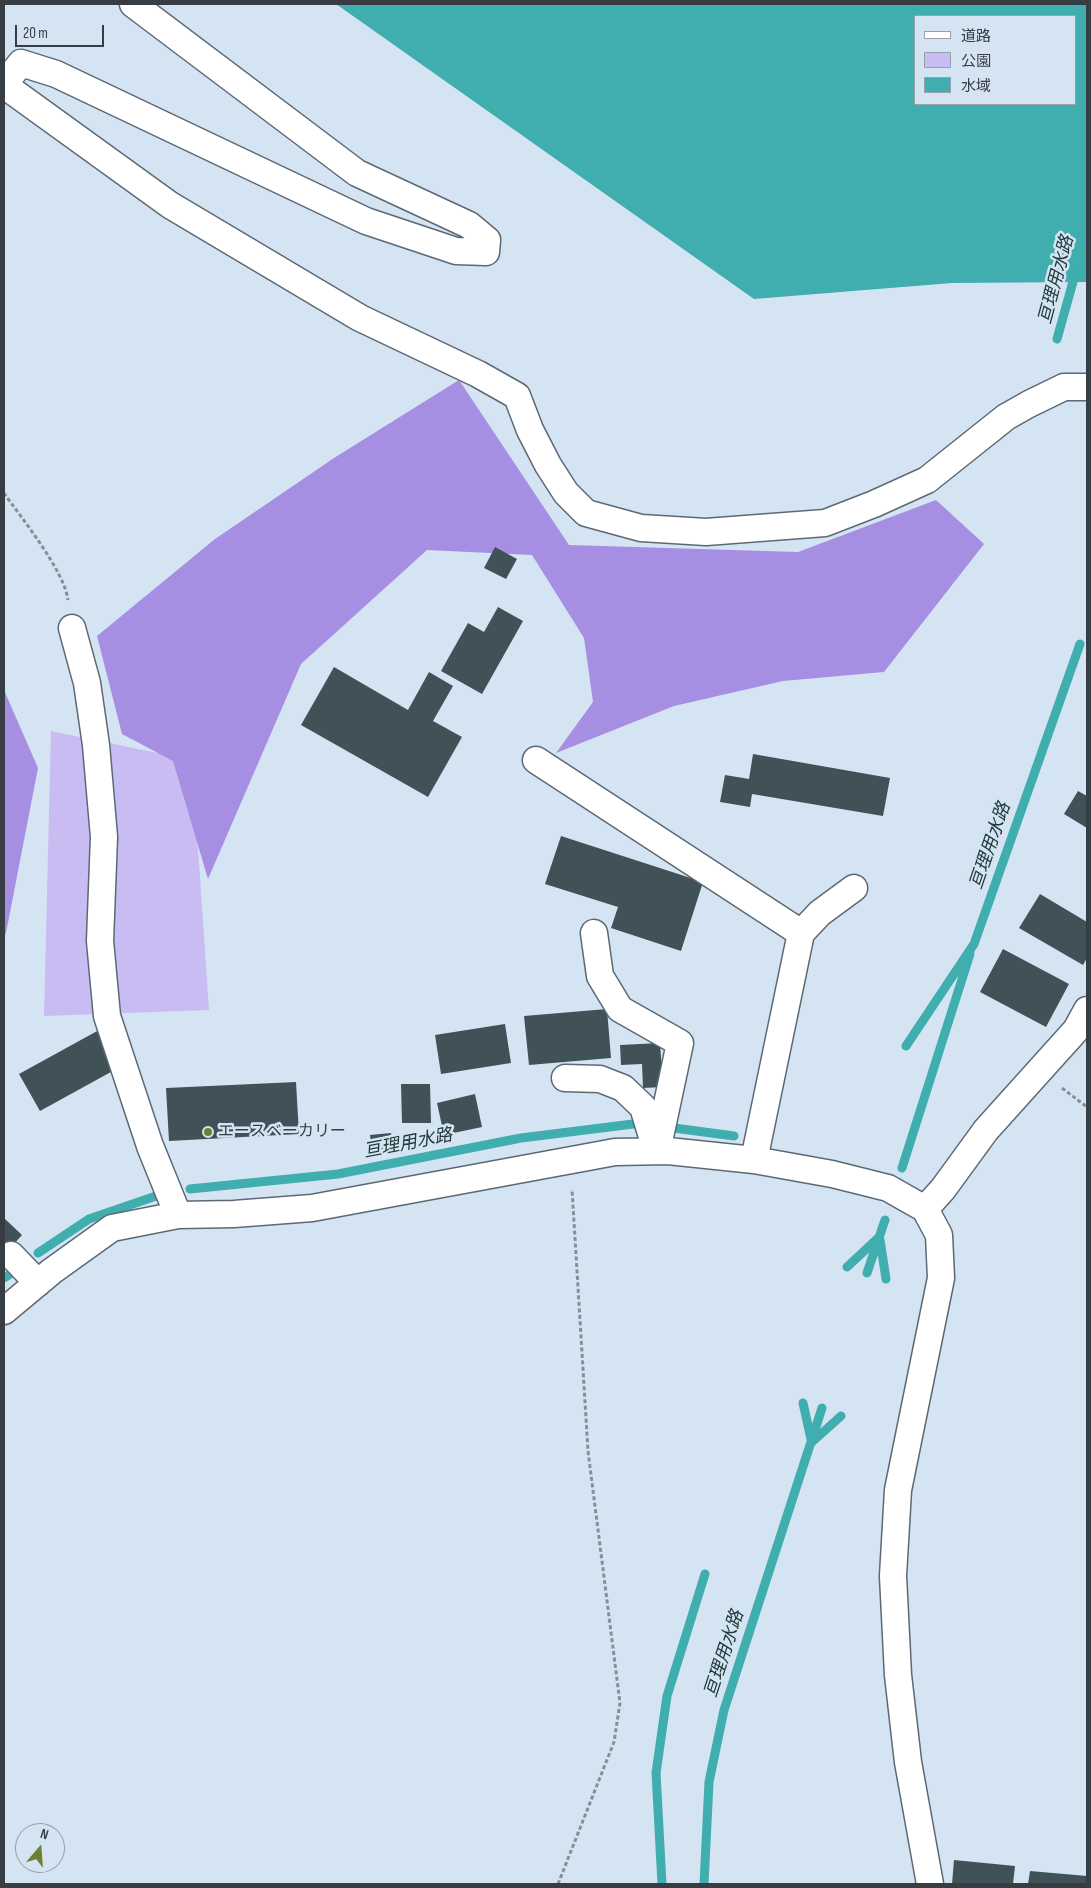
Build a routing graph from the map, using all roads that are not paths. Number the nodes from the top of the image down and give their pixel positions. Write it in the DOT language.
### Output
graph roads {
  1 [pos="133,4"];
  2 [pos="4,84"];
  3 [pos="1087,387"];
  4 [pos="72,628"];
  5 [pos="536,760"];
  6 [pos="854,888"];
  7 [pos="594,933"];
  8 [pos="801,933"];
  9 [pos="1087,1010"];
  10 [pos="565,1078"];
  11 [pos="656,1151"];
  12 [pos="754,1160"];
  13 [pos="925,1209"];
  14 [pos="178,1215"];
  15 [pos="11,1256"];
  16 [pos="38,1283"];
  17 [pos="7,1303"];
  18 [pos="930,1884"];
  1 -- 2 [label="street"];
  2 -- 3 [label="street"];
  4 -- 14 [label="street"];
  5 -- 8 [label="street"];
  6 -- 8 [label="street"];
  7 -- 11 [label="street"];
  8 -- 12 [label="street"];
  9 -- 13 [label="street"];
  10 -- 11 [label="street"];
  11 -- 12 [label="street"];
  11 -- 14 [label="street"];
  12 -- 13 [label="street"];
  13 -- 18 [label="street"];
  14 -- 16 [label="street"];
  15 -- 16 [label="street"];
  16 -- 17 [label="street"];
}
